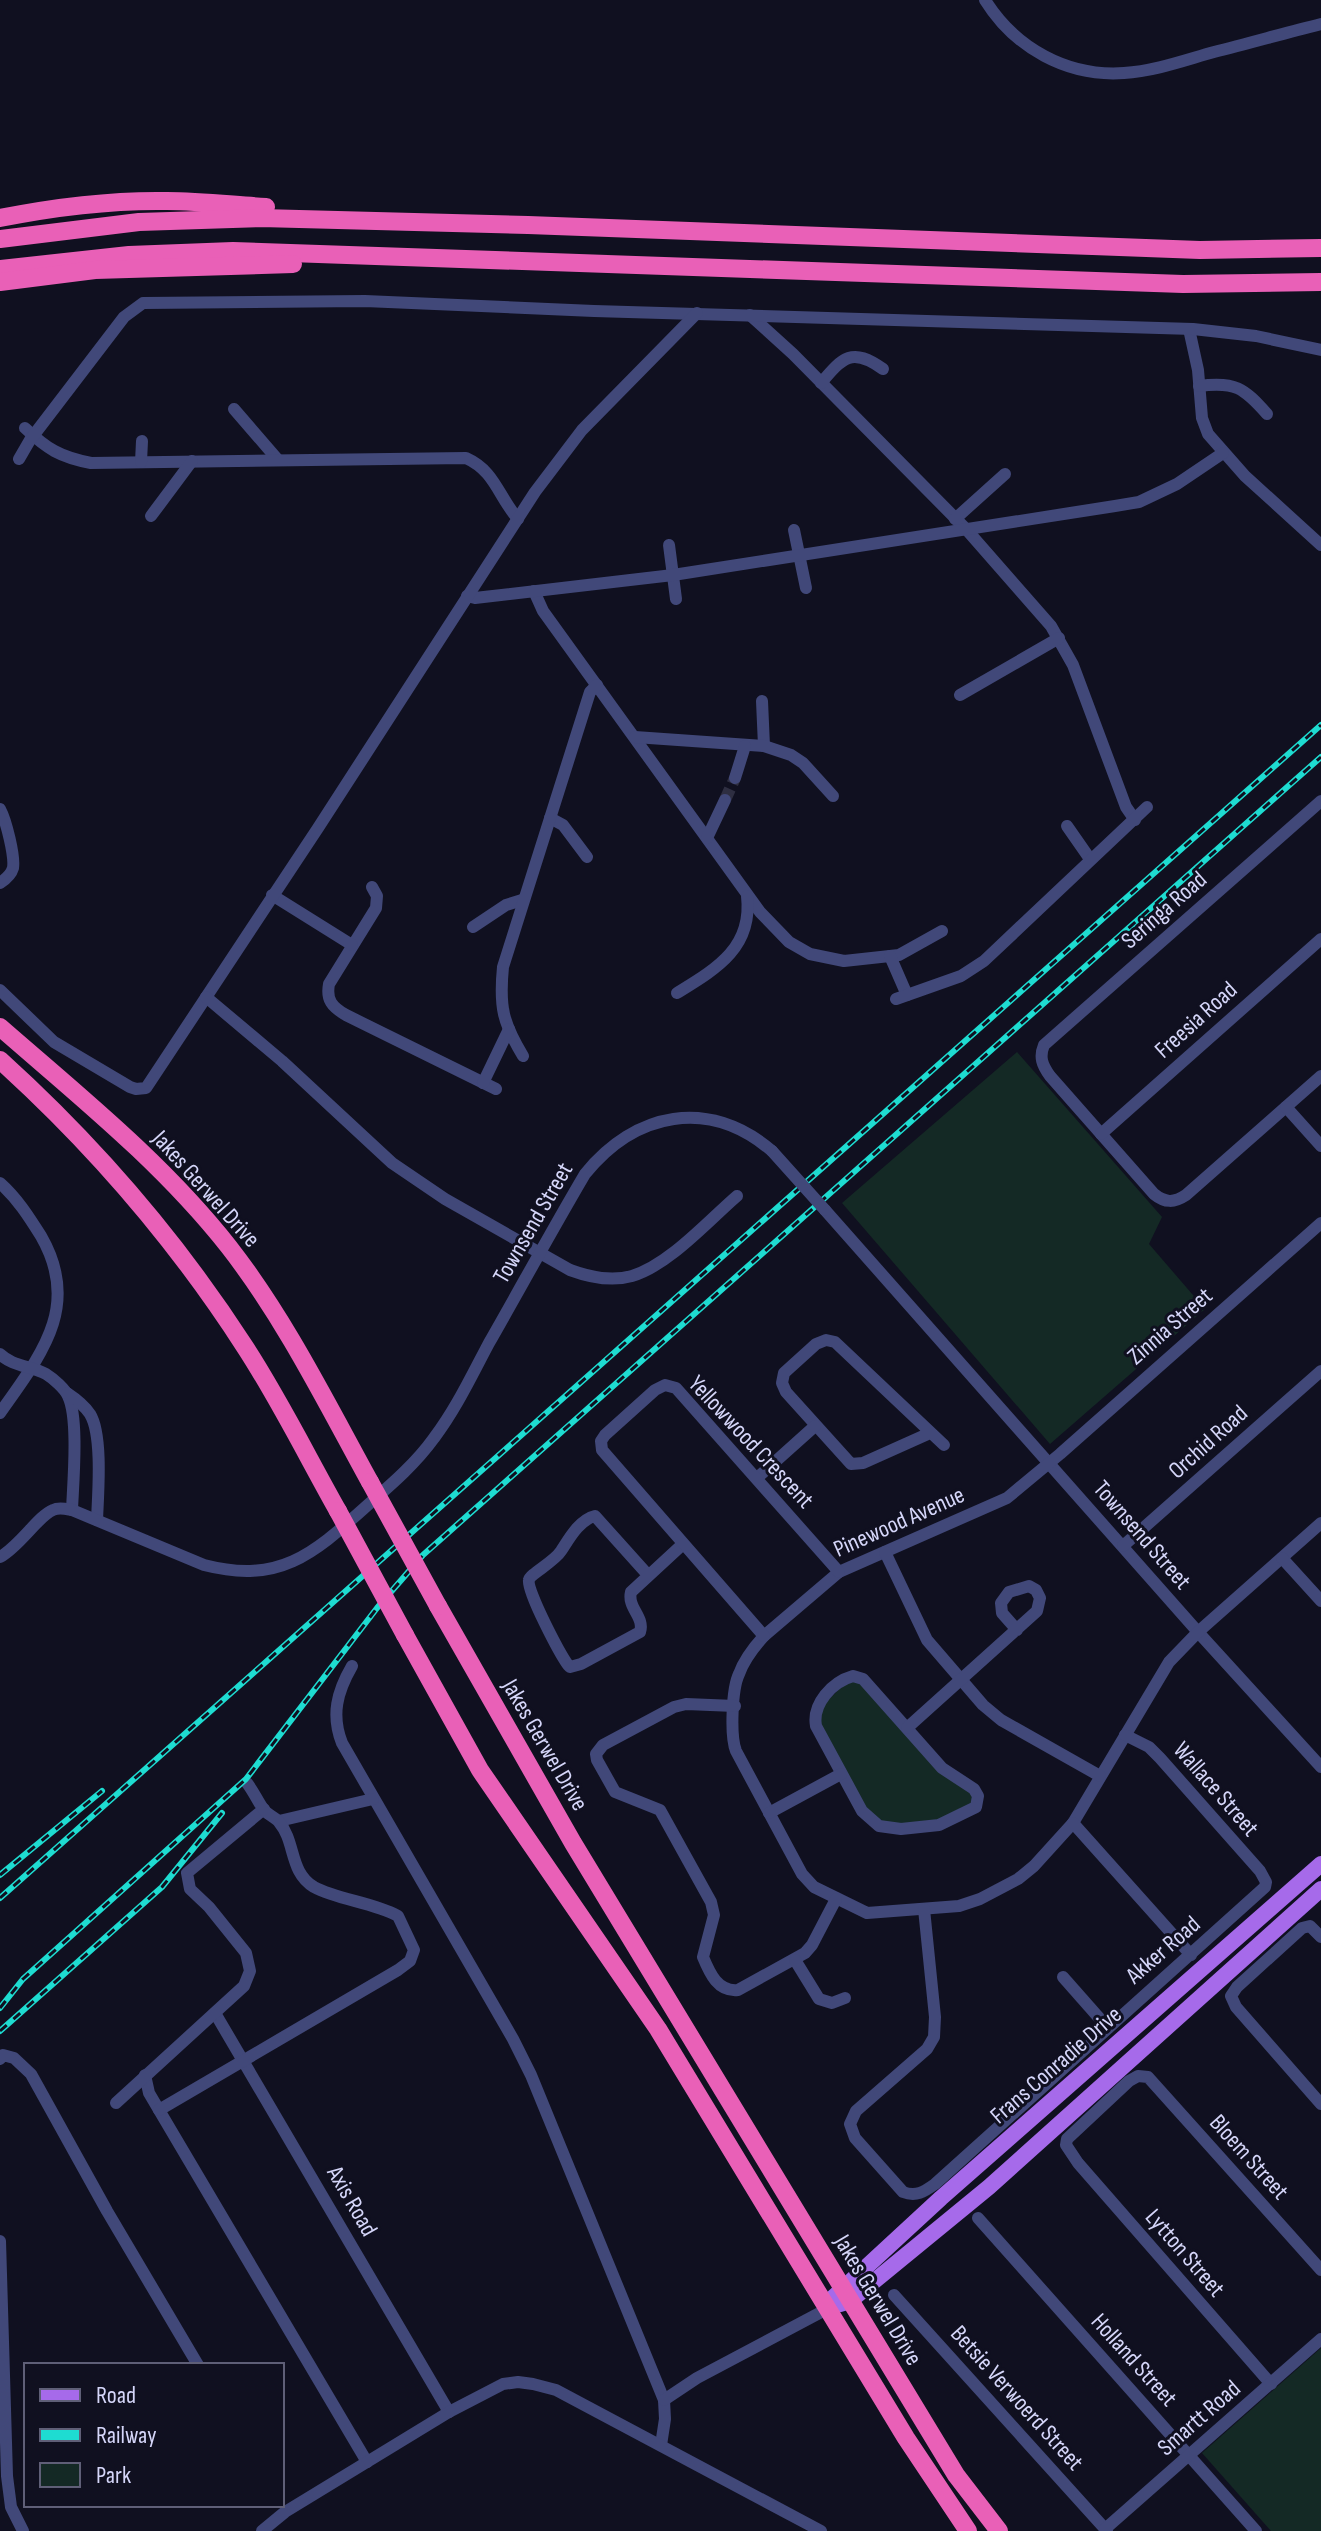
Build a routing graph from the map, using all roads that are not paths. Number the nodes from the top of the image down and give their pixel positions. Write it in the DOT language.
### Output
graph roads {
  1 [pos="985,0"];
  2 [pos="1321,24"];
  3 [pos="0,216"];
  4 [pos="528,225"];
  5 [pos="0,239"];
  6 [pos="1321,248"];
  7 [pos="464,259"];
  8 [pos="0,269"];
  9 [pos="1321,282"];
  10 [pos="0,285"];
  11 [pos="697,313"];
  12 [pos="750,315"];
  13 [pos="1189,329"];
  14 [pos="1321,350"];
  15 [pos="883,369"];
  16 [pos="821,383"];
  17 [pos="1199,386"];
  18 [pos="234,409"];
  19 [pos="1267,414"];
  20 [pos="29,432"];
  21 [pos="142,441"];
  22 [pos="1223,453"];
  23 [pos="19,459"];
  24 [pos="278,460"];
  25 [pos="192,461"];
  26 [pos="141,462"];
  27 [pos="1005,474"];
  28 [pos="151,516"];
  29 [pos="518,519"];
  30 [pos="955,519"];
  31 [pos="966,529"];
  32 [pos="794,530"];
  33 [pos="669,545"];
  34 [pos="1321,545"];
  35 [pos="800,557"];
  36 [pos="673,575"];
  37 [pos="806,588"];
  38 [pos="534,591"];
  39 [pos="467,596"];
  40 [pos="676,599"];
  41 [pos="1059,638"];
  42 [pos="597,685"];
  43 [pos="960,695"];
  44 [pos="762,701"];
  45 [pos="635,737"];
  46 [pos="745,746"];
  47 [pos="764,746"];
  48 [pos="735,778"];
  49 [pos="833,796"];
  50 [pos="725,800"];
  51 [pos="1321,801"];
  52 [pos="1147,807"];
  53 [pos="0,809"];
  54 [pos="550,818"];
  55 [pos="1135,820"];
  56 [pos="1067,826"];
  57 [pos="707,838"];
  58 [pos="587,857"];
  59 [pos="1090,859"];
  60 [pos="0,883"];
  61 [pos="372,887"];
  62 [pos="747,893"];
  63 [pos="272,895"];
  64 [pos="522,900"];
  65 [pos="473,927"];
  66 [pos="942,931"];
  67 [pos="1321,939"];
  68 [pos="352,945"];
  69 [pos="890,956"];
  70 [pos="0,990"];
  71 [pos="677,993"];
  72 [pos="206,997"];
  73 [pos="0,1027"];
  74 [pos="509,1029"];
  75 [pos="523,1056"];
  76 [pos="0,1060"];
  77 [pos="1321,1076"];
  78 [pos="483,1083"];
  79 [pos="496,1089"];
  80 [pos="1286,1107"];
  81 [pos="1101,1134"];
  82 [pos="1321,1146"];
  83 [pos="0,1183"];
  84 [pos="737,1196"];
  85 [pos="1321,1223"];
  86 [pos="540,1252"];
  87 [pos="0,1354"];
  88 [pos="31,1369"];
  89 [pos="1321,1371"];
  90 [pos="67,1393"];
  91 [pos="0,1413"];
  92 [pos="815,1426"];
  93 [pos="930,1433"];
  94 [pos="944,1445"];
  95 [pos="1049,1462"];
  96 [pos="757,1478"];
  97 [pos="72,1510"];
  98 [pos="97,1520"];
  99 [pos="1321,1523"];
  100 [pos="683,1544"];
  101 [pos="1123,1546"];
  102 [pos="885,1552"];
  103 [pos="0,1557"];
  104 [pos="1282,1558"];
  105 [pos="839,1572"];
  106 [pos="648,1575"];
  107 [pos="1321,1601"];
  108 [pos="1017,1630"];
  109 [pos="1198,1632"];
  110 [pos="764,1636"];
  111 [pos="352,1666"];
  112 [pos="961,1680"];
  113 [pos="735,1706"];
  114 [pos="907,1728"];
  115 [pos="1125,1735"];
  116 [pos="1321,1767"];
  117 [pos="841,1774"];
  118 [pos="1100,1776"];
  119 [pos="247,1783"];
  120 [pos="373,1799"];
  121 [pos="264,1809"];
  122 [pos="769,1813"];
  123 [pos="279,1821"];
  124 [pos="1073,1823"];
  125 [pos="1321,1864"];
  126 [pos="1266,1882"];
  127 [pos="1321,1889"];
  128 [pos="836,1899"];
  129 [pos="924,1909"];
  130 [pos="1321,1937"];
  131 [pos="1191,1955"];
  132 [pos="795,1960"];
  133 [pos="1063,1977"];
  134 [pos="845,1998"];
  135 [pos="215,2013"];
  136 [pos="1108,2028"];
  137 [pos="0,2059"];
  138 [pos="244,2060"];
  139 [pos="145,2075"];
  140 [pos="1143,2076"];
  141 [pos="116,2103"];
  142 [pos="1321,2104"];
  143 [pos="159,2110"];
  144 [pos="978,2218"];
  145 [pos="0,2241"];
  146 [pos="1321,2270"];
  147 [pos="846,2294"];
  148 [pos="894,2295"];
  149 [pos="823,2309"];
  150 [pos="1321,2339"];
  151 [pos="197,2363"];
  152 [pos="1271,2384"];
  153 [pos="664,2400"];
  154 [pos="449,2412"];
  155 [pos="661,2445"];
  156 [pos="1189,2455"];
  157 [pos="367,2462"];
  158 [pos="283,2508"];
  159 [pos="1106,2530"];
  160 [pos="23,2531"];
  161 [pos="262,2531"];
  162 [pos="821,2531"];
  163 [pos="968,2531"];
  164 [pos="999,2531"];
  165 [pos="1256,2531"];
  1 -- 2 [label="street"];
  3 -- 4 [label="highway"];
  4 -- 5 [label="highway"];
  4 -- 6 [label="highway"];
  7 -- 8 [label="highway"];
  7 -- 9 [label="highway"];
  7 -- 10 [label="highway"];
  11 -- 12 [label="street"];
  11 -- 20 [label="street"];
  11 -- 29 [label="street"];
  12 -- 13 [label="street"];
  12 -- 16 [label="street"];
  13 -- 14 [label="street"];
  13 -- 17 [label="street"];
  15 -- 16 [label="street"];
  16 -- 30 [label="street"];
  17 -- 19 [label="street"];
  17 -- 22 [label="street"];
  18 -- 24 [label="street"];
  20 -- 23 [label="street"];
  20 -- 26 [label="street"];
  21 -- 26 [label="street"];
  22 -- 31 [label="street"];
  22 -- 34 [label="street"];
  24 -- 25 [label="street"];
  24 -- 29 [label="street"];
  25 -- 26 [label="street"];
  25 -- 28 [label="street"];
  27 -- 30 [label="street"];
  29 -- 39 [label="street"];
  30 -- 31 [label="street"];
  31 -- 35 [label="street"];
  31 -- 41 [label="street"];
  32 -- 35 [label="street"];
  33 -- 36 [label="street"];
  35 -- 36 [label="street"];
  35 -- 37 [label="street"];
  36 -- 38 [label="street"];
  36 -- 40 [label="street"];
  38 -- 39 [label="street"];
  38 -- 42 [label="street"];
  39 -- 63 [label="street"];
  41 -- 43 [label="street"];
  41 -- 55 [label="street"];
  42 -- 45 [label="street"];
  42 -- 54 [label="street"];
  44 -- 47 [label="street"];
  45 -- 46 [label="street"];
  45 -- 57 [label="street"];
  46 -- 47 [label="street"];
  46 -- 48 [label="street"];
  47 -- 49 [label="street"];
  50 -- 57 [label="street"];
  51 -- 81 [label="street, Seringa Road"];
  52 -- 55 [label="street"];
  53 -- 60 [label="street"];
  54 -- 58 [label="street"];
  54 -- 64 [label="street"];
  55 -- 59 [label="street"];
  56 -- 59 [label="street"];
  57 -- 62 [label="street"];
  59 -- 69 [label="street"];
  61 -- 68 [label="street"];
  62 -- 69 [label="street"];
  62 -- 71 [label="street"];
  63 -- 68 [label="street"];
  63 -- 72 [label="street"];
  64 -- 65 [label="street"];
  64 -- 74 [label="street"];
  66 -- 69 [label="street"];
  67 -- 81 [label="street, Freesia Road"];
  68 -- 78 [label="street"];
  70 -- 72 [label="street"];
  72 -- 86 [label="street"];
  73 -- 147 [label="highway, Jakes Gerwel Drive, bridge"];
  74 -- 75 [label="street"];
  74 -- 78 [label="street"];
  76 -- 149 [label="highway, Jakes Gerwel Drive, bridge"];
  77 -- 80 [label="street"];
  78 -- 79 [label="street"];
  80 -- 81 [label="street"];
  80 -- 82 [label="street"];
  83 -- 88 [label="street"];
  84 -- 86 [label="street"];
  85 -- 95 [label="street, Zinnia Street"];
  86 -- 95 [label="street, Townsend Street, bridge"];
  86 -- 98 [label="street, Townsend Street"];
  87 -- 88 [label="street"];
  88 -- 90 [label="street"];
  88 -- 91 [label="street"];
  89 -- 101 [label="street, Orchid Road"];
  90 -- 97 [label="street"];
  90 -- 98 [label="street"];
  92 -- 93 [label="street"];
  92 -- 93 [label="street"];
  92 -- 96 [label="street"];
  93 -- 94 [label="street"];
  95 -- 101 [label="street, Townsend Street"];
  95 -- 102 [label="street, Pinewood Avenue"];
  96 -- 100 [label="street, Yellowwood Crescent"];
  96 -- 105 [label="street, Yellowwood Crescent"];
  97 -- 98 [label="street, Townsend Street"];
  97 -- 103 [label="street"];
  99 -- 104 [label="street, Pinewood Avenue"];
  100 -- 106 [label="street"];
  100 -- 110 [label="street, Yellowwood Crescent"];
  101 -- 109 [label="street, Townsend Street"];
  102 -- 105 [label="street, Pinewood Avenue"];
  102 -- 112 [label="street"];
  104 -- 107 [label="street"];
  104 -- 109 [label="street, Pinewood Avenue"];
  105 -- 110 [label="street, Pinewood Avenue"];
  106 -- 106 [label="street"];
  108 -- 112 [label="street"];
  109 -- 115 [label="street, Pinewood Avenue"];
  109 -- 116 [label="street, Townsend Street"];
  110 -- 113 [label="street, Pinewood Avenue"];
  111 -- 120 [label="street"];
  112 -- 114 [label="street"];
  112 -- 118 [label="street"];
  113 -- 122 [label="street, Pinewood Avenue"];
  113 -- 132 [label="street"];
  114 -- 117 [label="street"];
  114 -- 117 [label="street"];
  115 -- 118 [label="street, Pinewood Avenue"];
  115 -- 126 [label="street, Wallace Street"];
  117 -- 122 [label="street"];
  118 -- 124 [label="street, Pinewood Avenue"];
  119 -- 121 [label="street"];
  120 -- 123 [label="street"];
  120 -- 153 [label="street"];
  121 -- 123 [label="street"];
  121 -- 135 [label="street"];
  122 -- 128 [label="street, Pinewood Avenue"];
  123 -- 138 [label="street"];
  124 -- 129 [label="street, Pinewood Avenue"];
  124 -- 131 [label="street"];
  125 -- 147 [label="main road, Frans Conradie Drive"];
  126 -- 131 [label="street, Akker Road"];
  127 -- 147 [label="main road, Frans Conradie Drive"];
  128 -- 129 [label="street, Pinewood Avenue"];
  128 -- 132 [label="street"];
  129 -- 136 [label="street, Akker Road"];
  130 -- 142 [label="street"];
  131 -- 136 [label="street, Akker Road"];
  132 -- 134 [label="street"];
  133 -- 136 [label="street"];
  135 -- 138 [label="street, Axis Road"];
  135 -- 139 [label="street"];
  137 -- 151 [label="street"];
  138 -- 143 [label="street"];
  138 -- 154 [label="street, Axis Road"];
  139 -- 141 [label="street"];
  139 -- 143 [label="street"];
  140 -- 146 [label="street, Bloem Street"];
  140 -- 152 [label="street, Lytton Street"];
  143 -- 157 [label="street"];
  144 -- 156 [label="street, Holland Street"];
  145 -- 160 [label="street"];
  147 -- 149 [label="main road, Frans Conradie Drive"];
  147 -- 164 [label="highway, Jakes Gerwel Drive"];
  148 -- 159 [label="street, Betsie Verwoerd Street"];
  149 -- 153 [label="street"];
  149 -- 163 [label="highway, Jakes Gerwel Drive"];
  150 -- 152 [label="street, Smartt Road"];
  152 -- 156 [label="street, Smartt Road"];
  153 -- 155 [label="street"];
  154 -- 155 [label="street"];
  154 -- 157 [label="street"];
  155 -- 162 [label="street"];
  156 -- 159 [label="street, Smartt Road"];
  156 -- 165 [label="street, Holland Street"];
  157 -- 158 [label="street"];
  158 -- 161 [label="street"];
}
